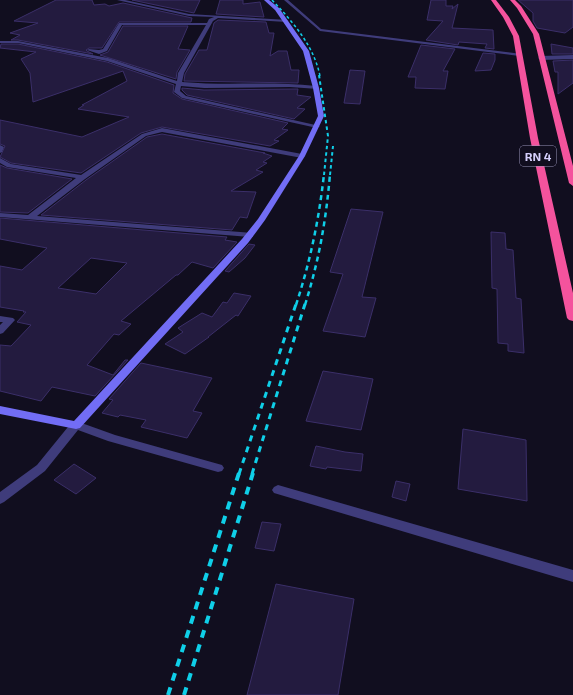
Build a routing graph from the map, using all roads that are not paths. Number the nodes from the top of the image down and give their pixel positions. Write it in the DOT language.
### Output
graph roads {
  1 [pos="119,0"];
  2 [pos="266,0"];
  3 [pos="286,0"];
  4 [pos="492,0"];
  5 [pos="512,0"];
  6 [pos="216,16"];
  7 [pos="286,21"];
  8 [pos="210,24"];
  9 [pos="7,35"];
  10 [pos="0,41"];
  11 [pos="519,54"];
  12 [pos="541,58"];
  13 [pos="573,58"];
  14 [pos="179,83"];
  15 [pos="316,88"];
  16 [pos="317,126"];
  17 [pos="302,156"];
  18 [pos="0,160"];
  19 [pos="82,177"];
  20 [pos="573,183"];
  21 [pos="0,215"];
  22 [pos="29,218"];
  23 [pos="250,235"];
  24 [pos="573,318"];
  25 [pos="0,319"];
  26 [pos="0,331"];
  27 [pos="0,410"];
  28 [pos="76,425"];
  29 [pos="218,468"];
  30 [pos="278,490"];
  31 [pos="0,499"];
  32 [pos="573,576"];
  1 -- 6 [label="street"];
  2 -- 7 [label="main road"];
  3 -- 11 [label="street"];
  4 -- 11 [label="highway, RN 4"];
  5 -- 12 [label="highway, RN 4"];
  6 -- 7 [label="street"];
  6 -- 8 [label="street"];
  7 -- 15 [label="main road"];
  8 -- 9 [label="street"];
  8 -- 14 [label="street"];
  10 -- 14 [label="street"];
  11 -- 24 [label="highway, RN 4"];
  12 -- 13 [label="street"];
  12 -- 20 [label="highway, RN 4"];
  14 -- 15 [label="street"];
  14 -- 16 [label="street"];
  15 -- 16 [label="main road"];
  16 -- 17 [label="main road"];
  17 -- 19 [label="street"];
  17 -- 23 [label="main road"];
  18 -- 19 [label="street"];
  19 -- 22 [label="street"];
  21 -- 22 [label="street"];
  22 -- 23 [label="street"];
  23 -- 28 [label="main road"];
  25 -- 26 [label="street"];
  27 -- 28 [label="main road"];
  28 -- 29 [label="street"];
  28 -- 31 [label="street"];
  30 -- 32 [label="street"];
}
